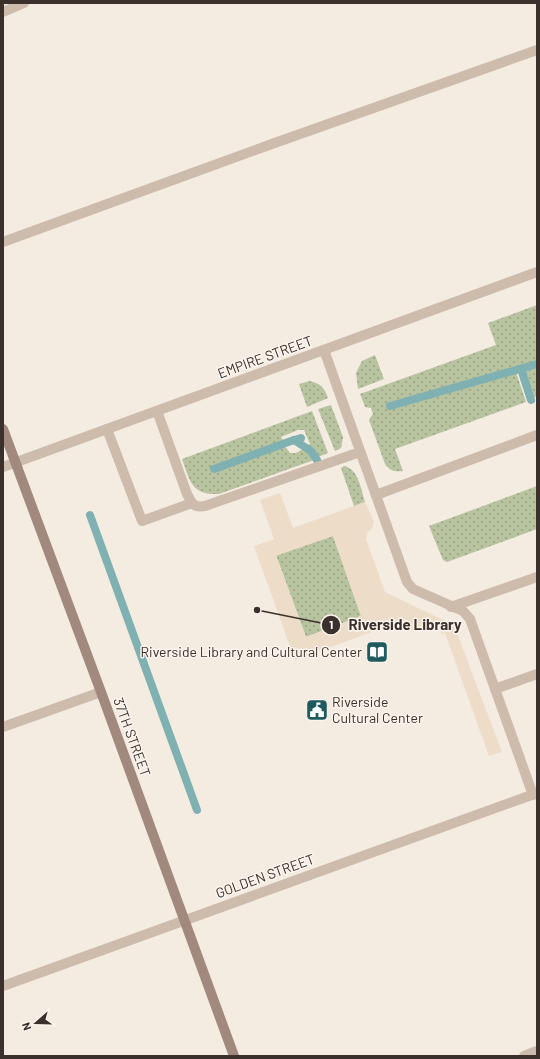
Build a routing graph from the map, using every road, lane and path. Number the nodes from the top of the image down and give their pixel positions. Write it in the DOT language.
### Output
graph roads {
  1 [pos="24,3"];
  2 [pos="3,12"];
  3 [pos="537,50"];
  4 [pos="3,242"];
  5 [pos="537,272"];
  6 [pos="324,350"];
  7 [pos="157,411"];
  8 [pos="3,429"];
  9 [pos="107,429"];
  10 [pos="537,435"];
  11 [pos="360,452"];
  12 [pos="16,462"];
  13 [pos="3,467"];
  14 [pos="376,495"];
  15 [pos="192,503"];
  16 [pos="537,577"];
  17 [pos="452,607"];
  18 [pos="537,674"];
  19 [pos="495,689"];
  20 [pos="101,692"];
  21 [pos="3,727"];
  22 [pos="535,794"];
  23 [pos="184,921"];
  24 [pos="3,986"];
  25 [pos="537,1051"];
  26 [pos="234,1056"];
  27 [pos="524,1056"];
  1 -- 2 [label="street"];
  3 -- 4 [label="street"];
  5 -- 6 [label="street, EMPIRE STREET"];
  6 -- 7 [label="street, EMPIRE STREET"];
  6 -- 11 [label="street"];
  7 -- 9 [label="street, EMPIRE STREET"];
  7 -- 15 [label="street"];
  8 -- 12 [label="main road, 37TH STREET"];
  9 -- 12 [label="street, EMPIRE STREET"];
  9 -- 15 [label="street"];
  10 -- 14 [label="street"];
  11 -- 14 [label="street"];
  11 -- 15 [label="street"];
  12 -- 13 [label="street, EMPIRE STREET"];
  12 -- 20 [label="main road, 37TH STREET"];
  14 -- 17 [label="street"];
  16 -- 17 [label="street"];
  17 -- 19 [label="street"];
  18 -- 19 [label="street"];
  19 -- 22 [label="street"];
  20 -- 21 [label="street"];
  20 -- 23 [label="main road, 37TH STREET"];
  22 -- 23 [label="street, GOLDEN STREET"];
  23 -- 24 [label="street, GOLDEN STREET"];
  23 -- 26 [label="main road, 37TH STREET"];
  25 -- 27 [label="street"];
}
